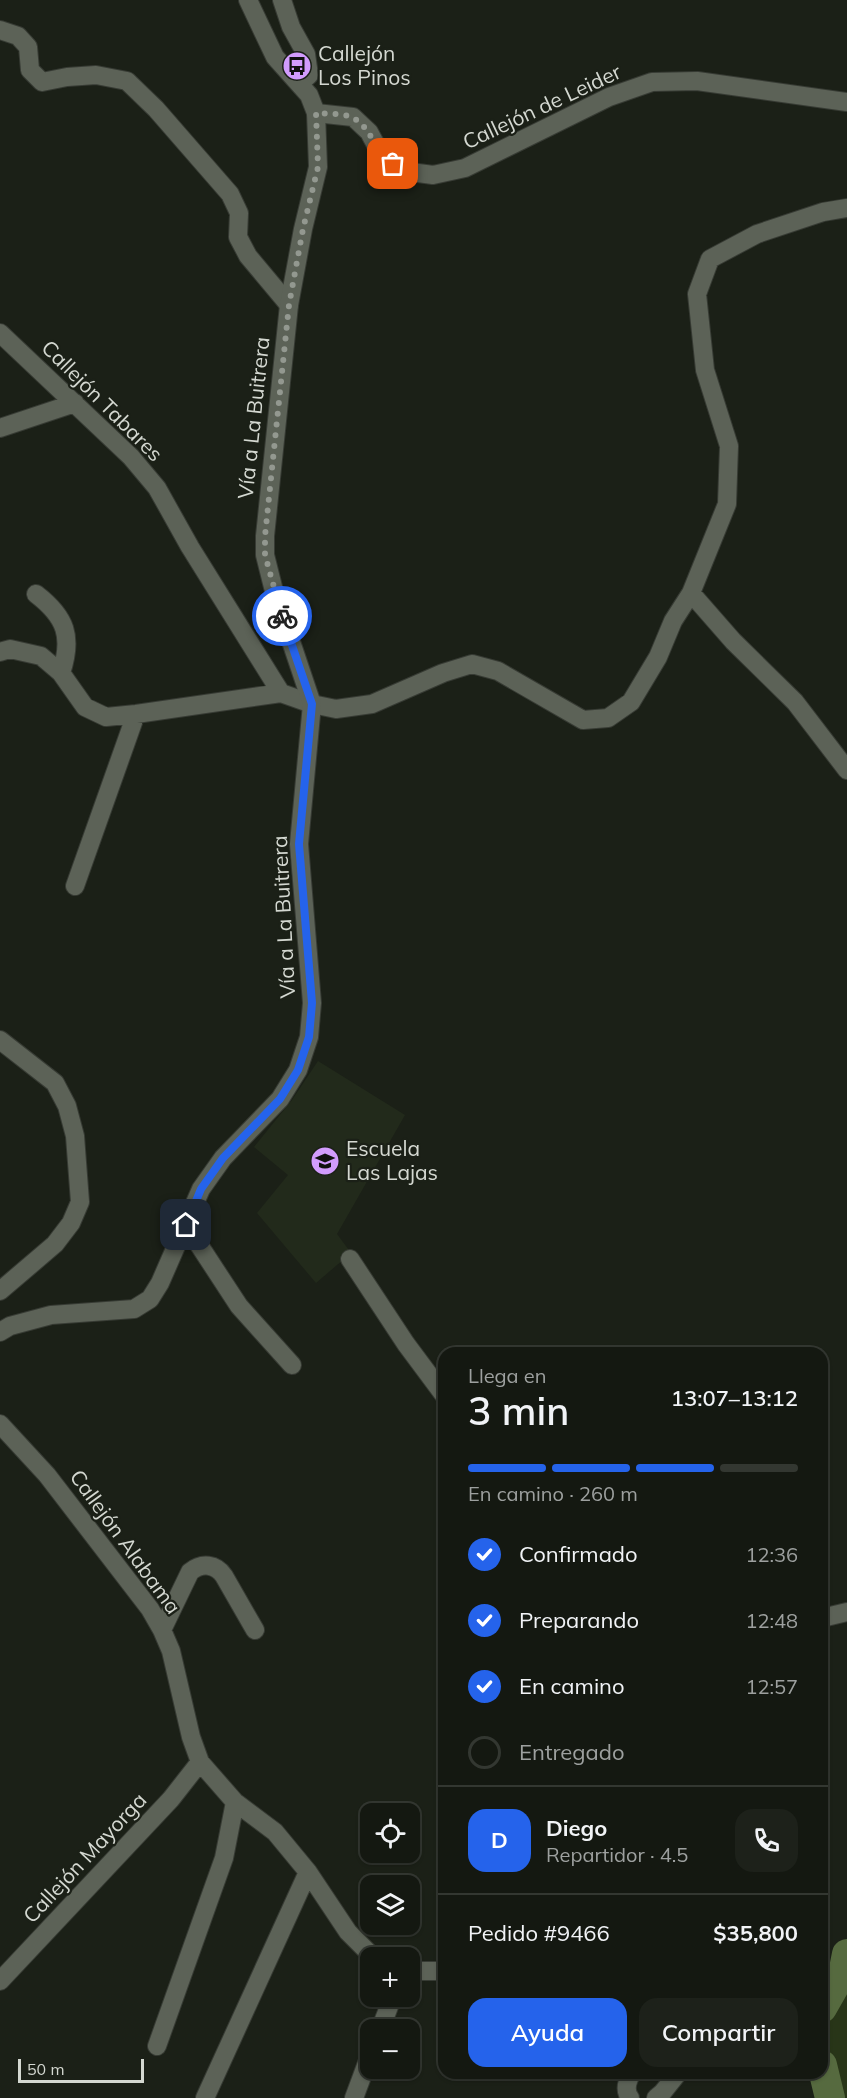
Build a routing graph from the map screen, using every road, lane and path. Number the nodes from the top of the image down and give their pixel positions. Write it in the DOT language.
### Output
graph roads {
  1 [pos="248,0"];
  2 [pos="282,0"];
  3 [pos="0,30"];
  4 [pos="300,83"];
  5 [pos="847,102"];
  6 [pos="316,113"];
  7 [pos="847,208"];
  8 [pos="289,305"];
  9 [pos="0,333"];
  10 [pos="75,403"];
  11 [pos="0,428"];
  12 [pos="691,592"];
  13 [pos="36,594"];
  14 [pos="0,652"];
  15 [pos="61,673"];
  16 [pos="281,693"];
  17 [pos="312,704"];
  18 [pos="136,714"];
  19 [pos="847,770"];
  20 [pos="75,886"];
  21 [pos="0,1040"];
  22 [pos="186,1225"];
  23 [pos="350,1259"];
  24 [pos="0,1291"];
  25 [pos="0,1332"];
  26 [pos="292,1365"];
  27 [pos="438,1387"];
  28 [pos="0,1424"];
  29 [pos="847,1612"];
  30 [pos="828,1617"];
  31 [pos="162,1630"];
  32 [pos="255,1630"];
  33 [pos="200,1762"];
  34 [pos="235,1802"];
  35 [pos="309,1872"];
  36 [pos="363,1947"];
  37 [pos="420,1971"];
  38 [pos="438,1971"];
  39 [pos="0,1981"];
  40 [pos="157,2046"];
  41 [pos="361,2079"];
  42 [pos="628,2079"];
  43 [pos="674,2079"];
  44 [pos="663,2096"];
  45 [pos="205,2098"];
  46 [pos="354,2098"];
  47 [pos="630,2098"];
  1 -- 4 [label="street, Vía a La Buitrera"];
  2 -- 4 [label="street"];
  3 -- 8 [label="street"];
  4 -- 6 [label="street, Vía a La Buitrera"];
  5 -- 6 [label="street, Callejón de Leider"];
  6 -- 8 [label="street, Vía a La Buitrera"];
  7 -- 12 [label="street"];
  8 -- 17 [label="street, Vía a La Buitrera"];
  9 -- 10 [label="street, Callejón Tabares"];
  10 -- 11 [label="street"];
  10 -- 16 [label="street, Callejón Tabares"];
  12 -- 17 [label="street"];
  12 -- 19 [label="street"];
  13 -- 15 [label="street"];
  14 -- 15 [label="street"];
  15 -- 18 [label="street"];
  16 -- 17 [label="street"];
  16 -- 18 [label="street"];
  17 -- 22 [label="street, Vía a La Buitrera"];
  18 -- 20 [label="street"];
  21 -- 24 [label="street"];
  22 -- 25 [label="street, Vía a La Buitrera"];
  22 -- 26 [label="street"];
  23 -- 27 [label="street"];
  28 -- 31 [label="street, Callejón Alabama"];
  29 -- 30 [label="street"];
  31 -- 32 [label="street"];
  31 -- 33 [label="street, Callejón Alabama"];
  33 -- 34 [label="street, Callejón Alabama"];
  33 -- 39 [label="street, Callejón Mayorga"];
  34 -- 35 [label="street, Callejón Alabama"];
  34 -- 40 [label="street"];
  35 -- 36 [label="street, Callejón Alabama"];
  35 -- 45 [label="street"];
  37 -- 38 [label="street"];
  41 -- 46 [label="street"];
  42 -- 47 [label="street"];
  43 -- 44 [label="street"];
}
